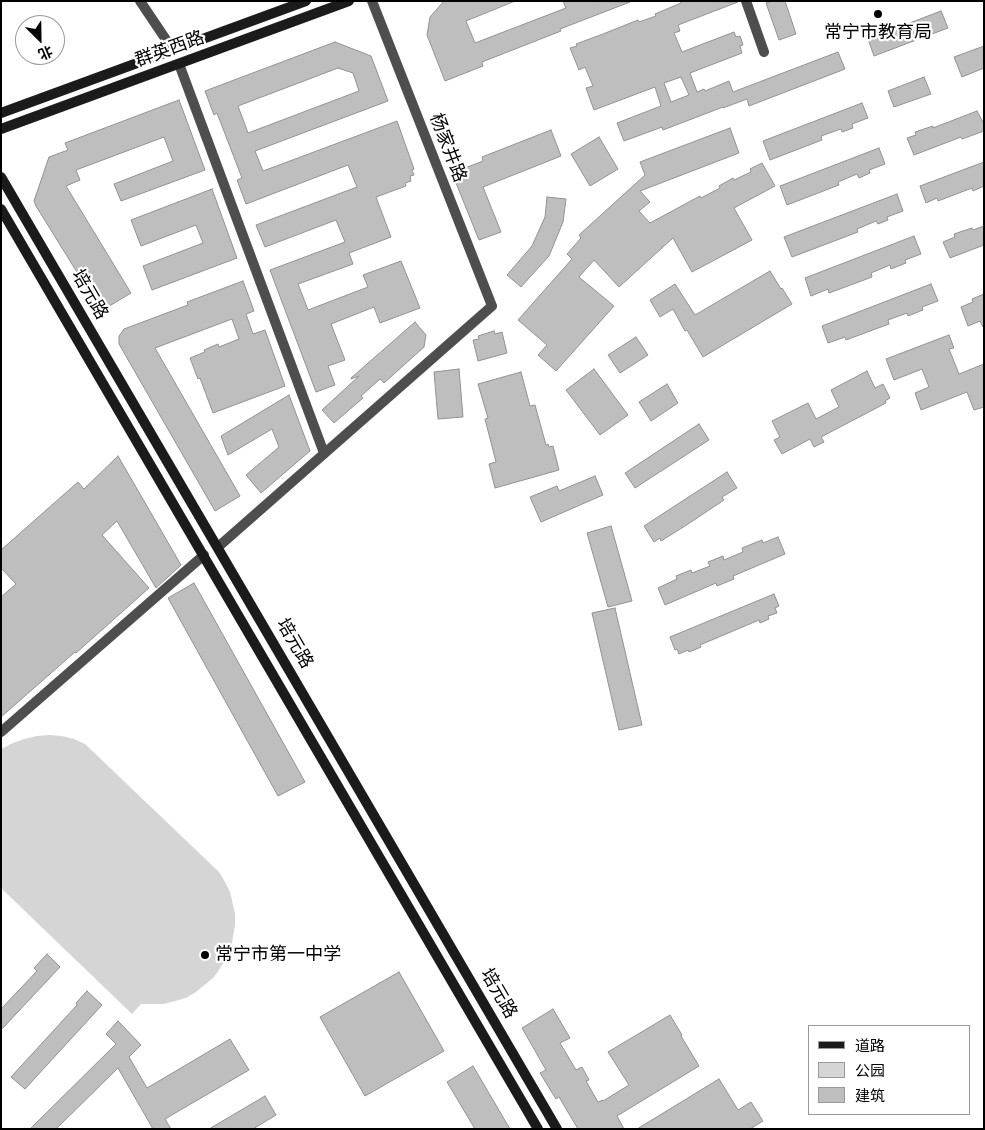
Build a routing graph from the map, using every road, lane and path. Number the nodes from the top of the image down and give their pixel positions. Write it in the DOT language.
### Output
graph roads {
  1 [pos="140,1"];
  2 [pos="306,1"];
  3 [pos="349,1"];
  4 [pos="372,1"];
  5 [pos="746,1"];
  6 [pos="173,50"];
  7 [pos="764,52"];
  8 [pos="179,64"];
  9 [pos="1,113"];
  10 [pos="1,129"];
  11 [pos="1,177"];
  12 [pos="1,209"];
  13 [pos="324,453"];
  14 [pos="218,547"];
  15 [pos="204,555"];
  16 [pos="1,732"];
  17 [pos="538,1129"];
  18 [pos="557,1129"];
  1 -- 6 [label="street"];
  2 -- 6 [label="main road, 群英西路"];
  3 -- 8 [label="main road, 群英西路"];
  4 -- 13 [label="street, 杨家井路"];
  5 -- 7 [label="street"];
  6 -- 9 [label="main road, 群英西路"];
  8 -- 10 [label="main road, 群英西路"];
  8 -- 13 [label="street"];
  11 -- 14 [label="main road, 培元路"];
  12 -- 15 [label="main road, 培元路"];
  13 -- 14 [label="street"];
  14 -- 18 [label="main road, 培元路"];
  15 -- 16 [label="street"];
  15 -- 17 [label="main road, 培元路"];
}
